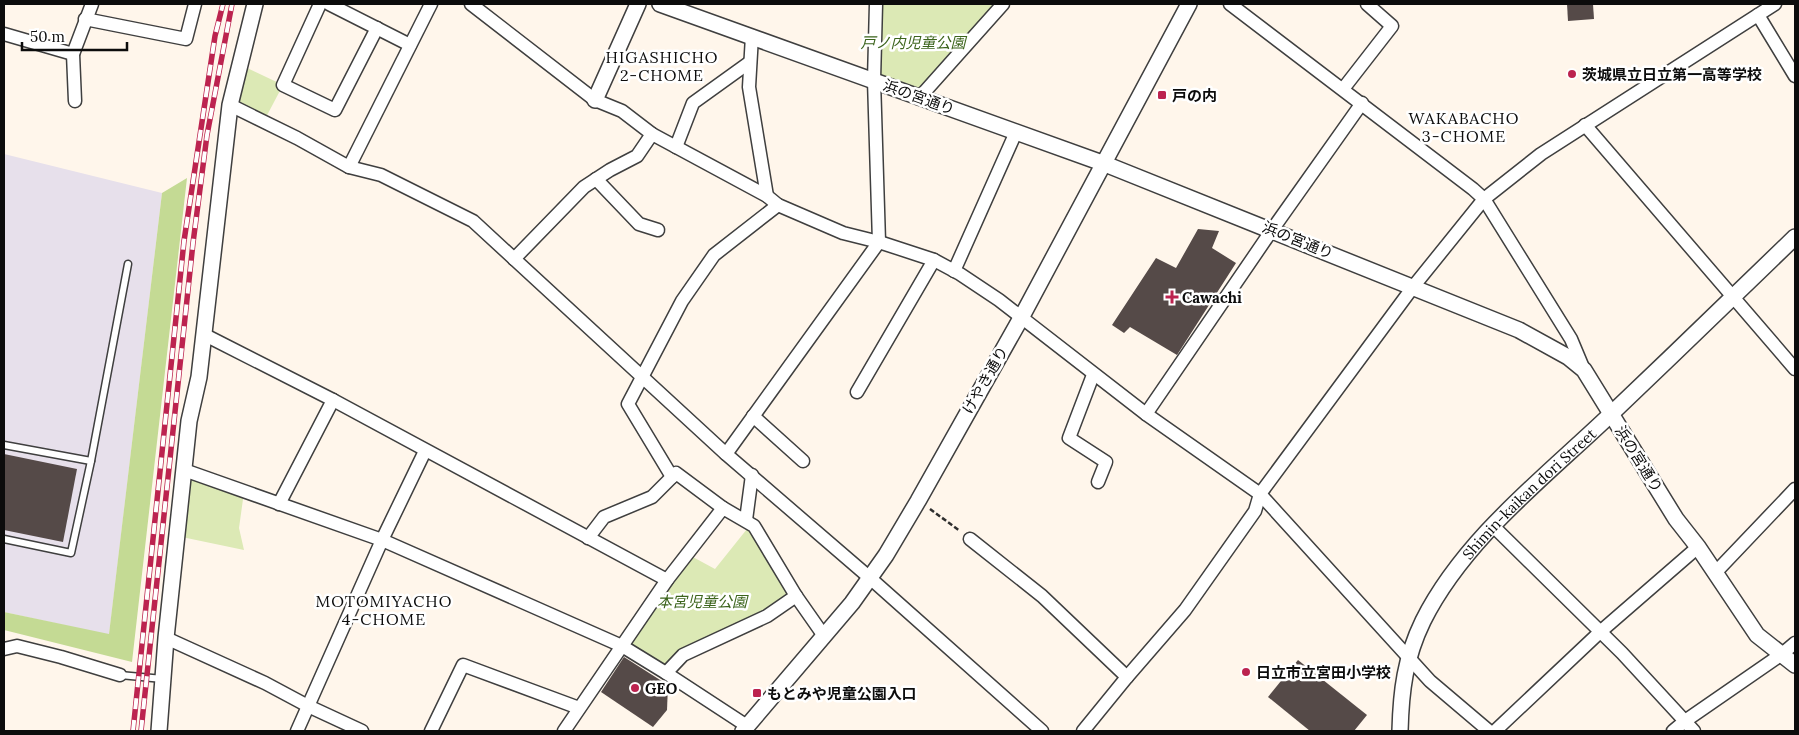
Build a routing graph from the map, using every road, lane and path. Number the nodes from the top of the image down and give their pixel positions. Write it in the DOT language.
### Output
graph roads {
  1 [pos="92,4"];
  2 [pos="195,4"];
  3 [pos="256,4"];
  4 [pos="320,4"];
  5 [pos="329,4"];
  6 [pos="431,4"];
  7 [pos="471,4"];
  8 [pos="638,4"];
  9 [pos="660,4"];
  10 [pos="876,4"];
  11 [pos="1003,4"];
  12 [pos="1189,4"];
  13 [pos="1230,4"];
  14 [pos="1367,4"];
  15 [pos="1775,4"];
  16 [pos="1758,15"];
  17 [pos="85,19"];
  18 [pos="377,28"];
  19 [pos="4,34"];
  20 [pos="752,36"];
  21 [pos="410,45"];
  22 [pos="73,54"];
  23 [pos="750,62"];
  24 [pos="1795,76"];
  25 [pos="874,80"];
  26 [pos="1343,89"];
  27 [pos="920,97"];
  28 [pos="595,100"];
  29 [pos="75,101"];
  30 [pos="230,104"];
  31 [pos="1362,104"];
  32 [pos="1585,126"];
  33 [pos="1016,132"];
  34 [pos="652,134"];
  35 [pos="676,147"];
  36 [pos="1105,164"];
  37 [pos="349,167"];
  38 [pos="596,179"];
  39 [pos="767,196"];
  40 [pos="1484,199"];
  41 [pos="778,205"];
  42 [pos="658,230"];
  43 [pos="1272,230"];
  44 [pos="1795,237"];
  45 [pos="879,242"];
  46 [pos="514,259"];
  47 [pos="934,260"];
  48 [pos="128,264"];
  49 [pos="954,271"];
  50 [pos="1413,287"];
  51 [pos="1733,297"];
  52 [pos="1021,318"];
  53 [pos="203,334"];
  54 [pos="1795,369"];
  55 [pos="1584,370"];
  56 [pos="1093,375"];
  57 [pos="642,377"];
  58 [pos="857,392"];
  59 [pos="333,400"];
  60 [pos="1146,414"];
  61 [pos="1611,414"];
  62 [pos="753,416"];
  63 [pos="4,445"];
  64 [pos="425,451"];
  65 [pos="726,454"];
  66 [pos="90,461"];
  67 [pos="804,461"];
  68 [pos="184,470"];
  69 [pos="752,475"];
  70 [pos="672,477"];
  71 [pos="1098,482"];
  72 [pos="1795,489"];
  73 [pos="1260,494"];
  74 [pos="918,501"];
  75 [pos="279,504"];
  76 [pos="723,508"];
  77 [pos="746,520"];
  78 [pos="1493,526"];
  79 [pos="588,538"];
  80 [pos="970,538"];
  81 [pos="4,539"];
  82 [pos="382,540"];
  83 [pos="1698,547"];
  84 [pos="1715,572"];
  85 [pos="870,578"];
  86 [pos="667,580"];
  87 [pos="796,596"];
  88 [pos="1600,632"];
  89 [pos="824,636"];
  90 [pos="166,638"];
  91 [pos="1795,642"];
  92 [pos="622,646"];
  93 [pos="4,649"];
  94 [pos="1782,654"];
  95 [pos="1408,657"];
  96 [pos="1795,665"];
  97 [pos="666,673"];
  98 [pos="120,675"];
  99 [pos="1126,677"];
  100 [pos="163,679"];
  101 [pos="308,706"];
  102 [pos="579,708"];
  103 [pos="1685,721"];
  104 [pos="745,729"];
  105 [pos="159,731"];
  106 [pos="297,731"];
  107 [pos="362,731"];
  108 [pos="431,731"];
  109 [pos="564,731"];
  110 [pos="1042,731"];
  111 [pos="1083,731"];
  112 [pos="1400,731"];
  113 [pos="1489,731"];
  114 [pos="1495,731"];
  115 [pos="1674,731"];
  116 [pos="1694,731"];
  1 -- 17 [label="street"];
  2 -- 17 [label="street"];
  3 -- 30 [label="street"];
  4 -- 18 [label="street"];
  5 -- 18 [label="street"];
  6 -- 21 [label="street"];
  7 -- 28 [label="street"];
  8 -- 28 [label="street"];
  9 -- 20 [label="street, 浜の宮通り"];
  10 -- 25 [label="street"];
  11 -- 27 [label="street"];
  12 -- 36 [label="street, けやき通り"];
  13 -- 26 [label="street"];
  14 -- 26 [label="street"];
  15 -- 16 [label="street"];
  16 -- 24 [label="street"];
  16 -- 32 [label="street"];
  17 -- 22 [label="street"];
  18 -- 21 [label="street"];
  19 -- 22 [label="street"];
  20 -- 23 [label="street"];
  20 -- 25 [label="street, 浜の宮通り"];
  21 -- 37 [label="street"];
  22 -- 29 [label="street"];
  23 -- 35 [label="street"];
  23 -- 39 [label="street"];
  25 -- 27 [label="street, 浜の宮通り"];
  25 -- 45 [label="street"];
  26 -- 31 [label="street"];
  27 -- 33 [label="street, 浜の宮通り"];
  28 -- 34 [label="street"];
  30 -- 37 [label="street"];
  30 -- 53 [label="street"];
  31 -- 40 [label="street"];
  31 -- 43 [label="street"];
  32 -- 40 [label="street"];
  32 -- 51 [label="street"];
  33 -- 36 [label="street, 浜の宮通り"];
  33 -- 49 [label="street"];
  34 -- 35 [label="street"];
  34 -- 38 [label="street"];
  35 -- 39 [label="street"];
  36 -- 43 [label="street, 浜の宮通り"];
  36 -- 52 [label="street, けやき通り"];
  37 -- 46 [label="street"];
  38 -- 42 [label="street"];
  38 -- 46 [label="street"];
  39 -- 41 [label="street"];
  40 -- 50 [label="street"];
  40 -- 55 [label="street"];
  41 -- 45 [label="street"];
  41 -- 57 [label="street"];
  43 -- 50 [label="street, 浜の宮通り"];
  43 -- 60 [label="street"];
  44 -- 51 [label="street, Shimin-kaikan dori Street"];
  45 -- 47 [label="street"];
  45 -- 62 [label="street"];
  46 -- 57 [label="street"];
  47 -- 49 [label="street"];
  47 -- 58 [label="street"];
  48 -- 66 [label="lane"];
  49 -- 52 [label="street"];
  50 -- 55 [label="street, 浜の宮通り"];
  50 -- 73 [label="street"];
  51 -- 54 [label="street"];
  51 -- 61 [label="street, Shimin-kaikan dori Street"];
  52 -- 56 [label="street"];
  52 -- 74 [label="street, けやき通り"];
  53 -- 59 [label="street"];
  53 -- 68 [label="street"];
  55 -- 61 [label="street, 浜の宮通り"];
  56 -- 60 [label="street"];
  56 -- 71 [label="street"];
  57 -- 65 [label="street"];
  57 -- 70 [label="street"];
  59 -- 64 [label="street"];
  59 -- 75 [label="street"];
  60 -- 73 [label="street"];
  61 -- 78 [label="street, Shimin-kaikan dori Street"];
  61 -- 83 [label="street, 浜の宮通り"];
  62 -- 65 [label="street"];
  62 -- 67 [label="street"];
  63 -- 66 [label="lane"];
  64 -- 79 [label="street"];
  64 -- 82 [label="street"];
  65 -- 69 [label="street"];
  66 -- 81 [label="lane"];
  68 -- 75 [label="street"];
  68 -- 90 [label="street"];
  69 -- 77 [label="street"];
  69 -- 85 [label="street"];
  70 -- 76 [label="street"];
  70 -- 79 [label="street"];
  72 -- 84 [label="street"];
  73 -- 95 [label="street"];
  73 -- 99 [label="street"];
  74 -- 80 [label="path"];
  74 -- 85 [label="street, けやき通り"];
  75 -- 82 [label="street"];
  76 -- 77 [label="street"];
  76 -- 86 [label="street"];
  77 -- 87 [label="street"];
  78 -- 88 [label="street"];
  78 -- 95 [label="street, Shimin-kaikan dori Street"];
  79 -- 86 [label="street"];
  80 -- 99 [label="street"];
  82 -- 92 [label="street"];
  82 -- 101 [label="street"];
  83 -- 84 [label="street, 浜の宮通り"];
  83 -- 88 [label="street"];
  84 -- 94 [label="street, 浜の宮通り"];
  85 -- 89 [label="street, けやき通り"];
  85 -- 110 [label="street"];
  86 -- 92 [label="street"];
  87 -- 89 [label="street"];
  87 -- 97 [label="street"];
  88 -- 103 [label="street"];
  88 -- 114 [label="street"];
  89 -- 104 [label="street, けやき通り"];
  90 -- 100 [label="street"];
  90 -- 101 [label="street"];
  91 -- 94 [label="street"];
  92 -- 97 [label="street"];
  92 -- 102 [label="street"];
  93 -- 98 [label="street"];
  94 -- 96 [label="street, 浜の宮通り"];
  94 -- 103 [label="street"];
  95 -- 112 [label="street, Shimin-kaikan dori Street"];
  95 -- 113 [label="street"];
  97 -- 104 [label="street"];
  98 -- 100 [label="lane"];
  99 -- 111 [label="street"];
  100 -- 105 [label="street"];
  101 -- 106 [label="street"];
  101 -- 107 [label="street"];
  102 -- 108 [label="street"];
  102 -- 109 [label="street"];
  103 -- 115 [label="street"];
  103 -- 116 [label="street"];
}
